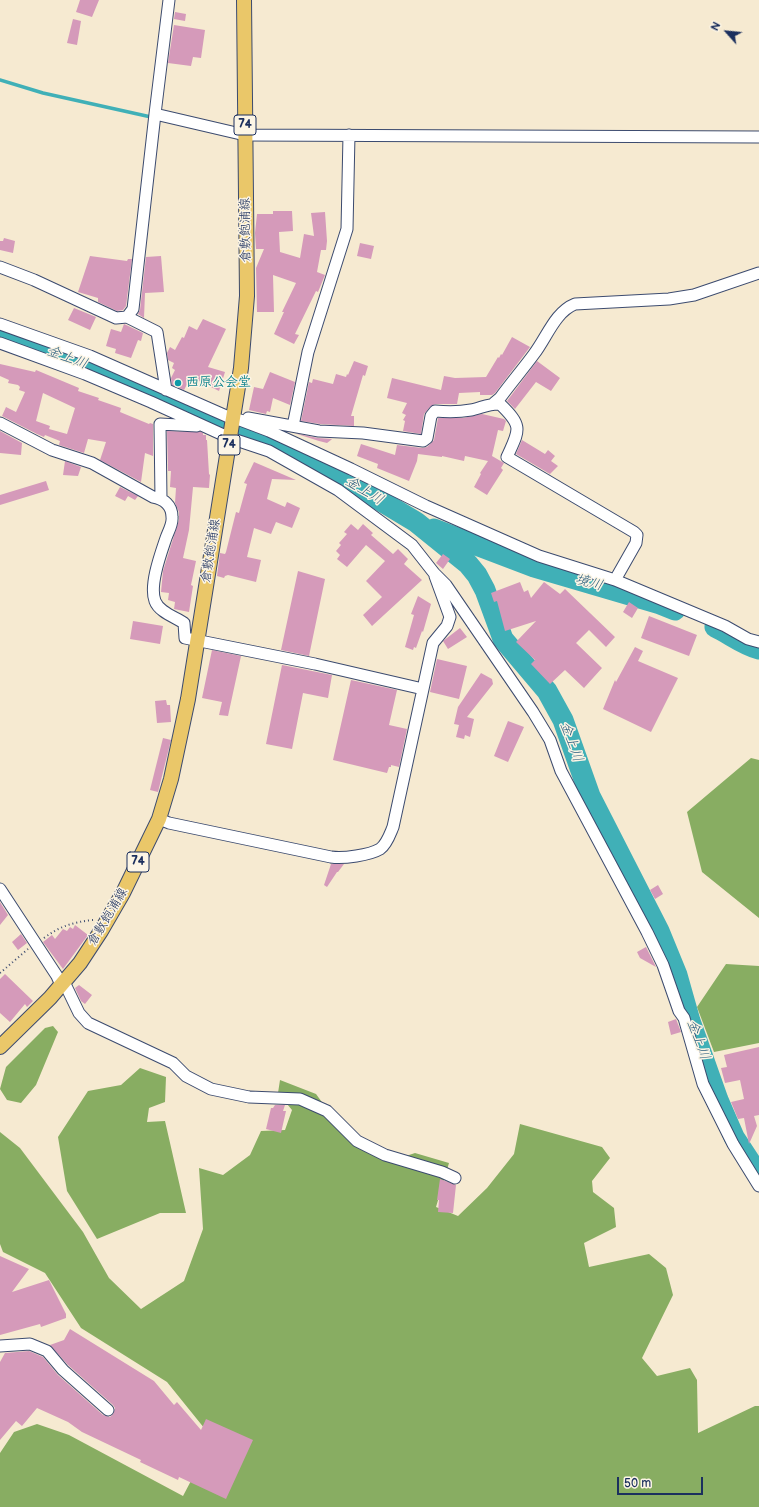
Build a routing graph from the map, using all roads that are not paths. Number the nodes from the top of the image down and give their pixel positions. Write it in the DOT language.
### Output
graph roads {
  1 [pos="169,0"];
  2 [pos="244,0"];
  3 [pos="155,114"];
  4 [pos="245,135"];
  5 [pos="349,136"];
  6 [pos="759,137"];
  7 [pos="0,267"];
  8 [pos="759,273"];
  9 [pos="127,317"];
  10 [pos="0,324"];
  11 [pos="0,343"];
  12 [pos="166,390"];
  13 [pos="494,403"];
  14 [pos="237,420"];
  15 [pos="0,423"];
  16 [pos="201,426"];
  17 [pos="293,426"];
  18 [pos="230,438"];
  19 [pos="162,498"];
  20 [pos="434,573"];
  21 [pos="615,580"];
  22 [pos="197,640"];
  23 [pos="759,642"];
  24 [pos="423,689"];
  25 [pos="159,819"];
  26 [pos="0,889"];
  27 [pos="62,983"];
  28 [pos="0,1047"];
  29 [pos="454,1178"];
  30 [pos="759,1186"];
  31 [pos="0,1346"];
  32 [pos="108,1410"];
  1 -- 3 [label="street"];
  2 -- 4 [label="main road, 倉敷飽浦線 / 74"];
  3 -- 4 [label="street"];
  3 -- 9 [label="street"];
  4 -- 5 [label="street"];
  4 -- 14 [label="main road, 倉敷飽浦線 / 74"];
  5 -- 6 [label="street"];
  5 -- 17 [label="street"];
  7 -- 9 [label="street"];
  8 -- 13 [label="street"];
  9 -- 12 [label="street"];
  10 -- 12 [label="street"];
  11 -- 16 [label="street"];
  12 -- 14 [label="street"];
  13 -- 17 [label="street"];
  13 -- 21 [label="street"];
  14 -- 17 [label="street"];
  14 -- 18 [label="main road, 倉敷飽浦線 / 74"];
  14 -- 21 [label="street"];
  15 -- 19 [label="street"];
  16 -- 18 [label="street"];
  16 -- 19 [label="street"];
  18 -- 20 [label="street"];
  18 -- 22 [label="main road, 倉敷飽浦線 / 74"];
  19 -- 22 [label="street"];
  20 -- 24 [label="street"];
  20 -- 30 [label="street"];
  21 -- 23 [label="street"];
  22 -- 24 [label="street"];
  22 -- 25 [label="main road, 倉敷飽浦線 / 74"];
  24 -- 25 [label="street"];
  25 -- 27 [label="main road, 倉敷飽浦線 / 74"];
  26 -- 27 [label="street"];
  27 -- 28 [label="main road, 倉敷飽浦線 / 74"];
  27 -- 29 [label="street"];
  31 -- 32 [label="street"];
}
